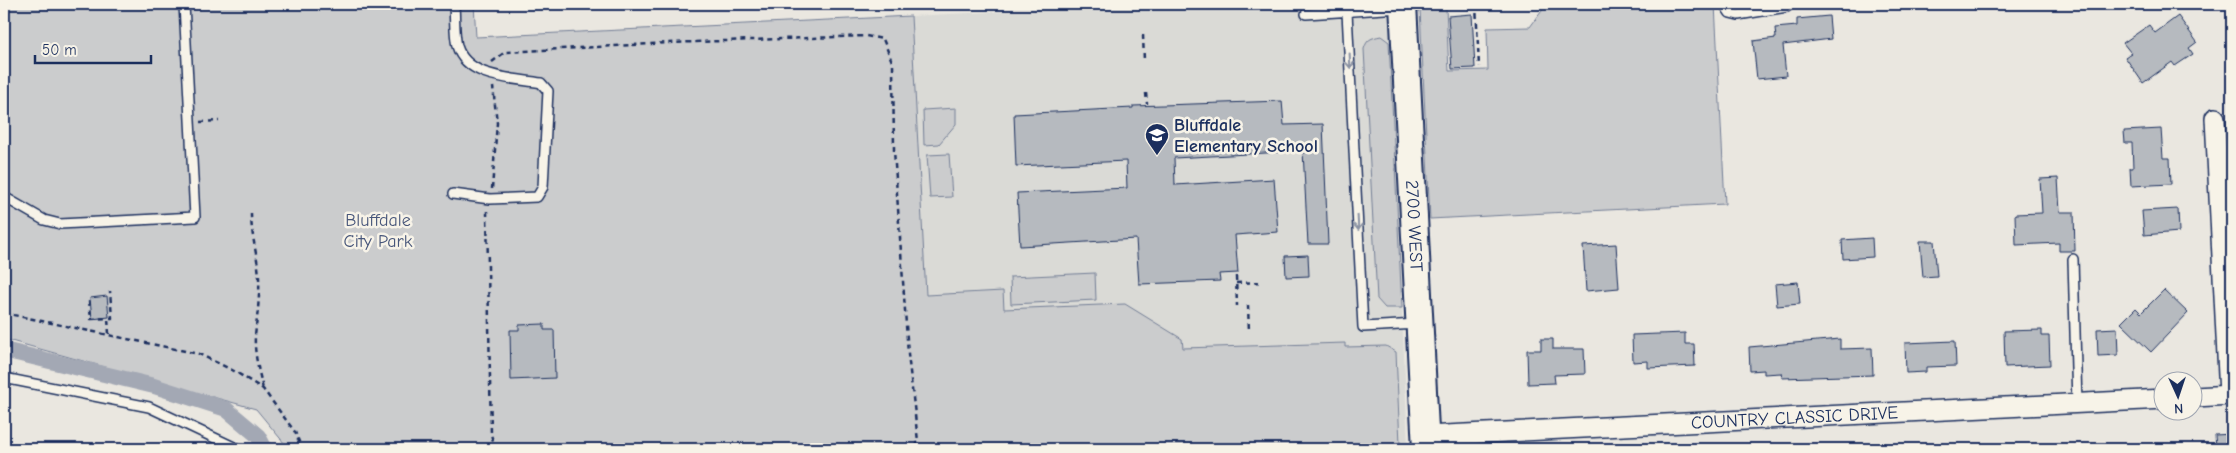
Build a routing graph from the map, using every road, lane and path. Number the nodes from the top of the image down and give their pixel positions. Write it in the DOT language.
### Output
graph roads {
  1 [pos="184,4"];
  2 [pos="454,4"];
  3 [pos="1476,4"];
  4 [pos="1490,4"];
  5 [pos="1724,4"];
  6 [pos="1411,6"];
  7 [pos="1787,7"];
  8 [pos="1347,12"];
  9 [pos="1306,14"];
  10 [pos="1143,35"];
  11 [pos="1144,61"];
  12 [pos="1479,67"];
  13 [pos="492,75"];
  14 [pos="1146,94"];
  15 [pos="1147,104"];
  16 [pos="2215,118"];
  17 [pos="219,121"];
  18 [pos="191,123"];
  19 [pos="453,194"];
  20 [pos="4,196"];
  21 [pos="490,199"];
  22 [pos="251,213"];
  23 [pos="2072,259"];
  24 [pos="1236,276"];
  25 [pos="1263,282"];
  26 [pos="1236,283"];
  27 [pos="110,292"];
  28 [pos="90,301"];
  29 [pos="1248,305"];
  30 [pos="1237,306"];
  31 [pos="4,313"];
  32 [pos="108,318"];
  33 [pos="1421,324"];
  34 [pos="1249,332"];
  35 [pos="109,334"];
  36 [pos="4,378"];
  37 [pos="263,389"];
  38 [pos="2231,395"];
  39 [pos="2204,396"];
  40 [pos="2154,400"];
  41 [pos="2077,405"];
  42 [pos="1418,444"];
  43 [pos="238,449"];
  44 [pos="302,449"];
  45 [pos="496,449"];
  46 [pos="915,449"];
  47 [pos="1393,449"];
  1 -- 18 [label="lane"];
  2 -- 13 [label="lane"];
  3 -- 4 [label="path"];
  3 -- 6 [label="path"];
  3 -- 12 [label="path"];
  5 -- 7 [label="lane"];
  6 -- 8 [label="lane"];
  6 -- 33 [label="main road, 2700 WEST"];
  8 -- 9 [label="lane"];
  8 -- 33 [label="lane, one-way"];
  10 -- 11 [label="path"];
  13 -- 21 [label="path"];
  13 -- 21 [label="lane"];
  13 -- 46 [label="path"];
  14 -- 15 [label="path"];
  16 -- 38 [label="street"];
  17 -- 18 [label="path"];
  18 -- 20 [label="lane"];
  19 -- 21 [label="lane"];
  21 -- 45 [label="path"];
  22 -- 37 [label="path"];
  23 -- 41 [label="lane"];
  24 -- 26 [label="path"];
  25 -- 26 [label="path"];
  26 -- 30 [label="path"];
  27 -- 32 [label="path"];
  28 -- 32 [label="path"];
  29 -- 34 [label="path"];
  31 -- 35 [label="path"];
  32 -- 35 [label="path"];
  33 -- 42 [label="main road, 2700 WEST"];
  35 -- 37 [label="path"];
  36 -- 43 [label="lane"];
  37 -- 44 [label="path"];
  38 -- 39 [label="street"];
  40 -- 41 [label="street, COUNTRY CLASSIC DRIVE"];
  41 -- 42 [label="street, COUNTRY CLASSIC DRIVE"];
  42 -- 47 [label="path"];
}
